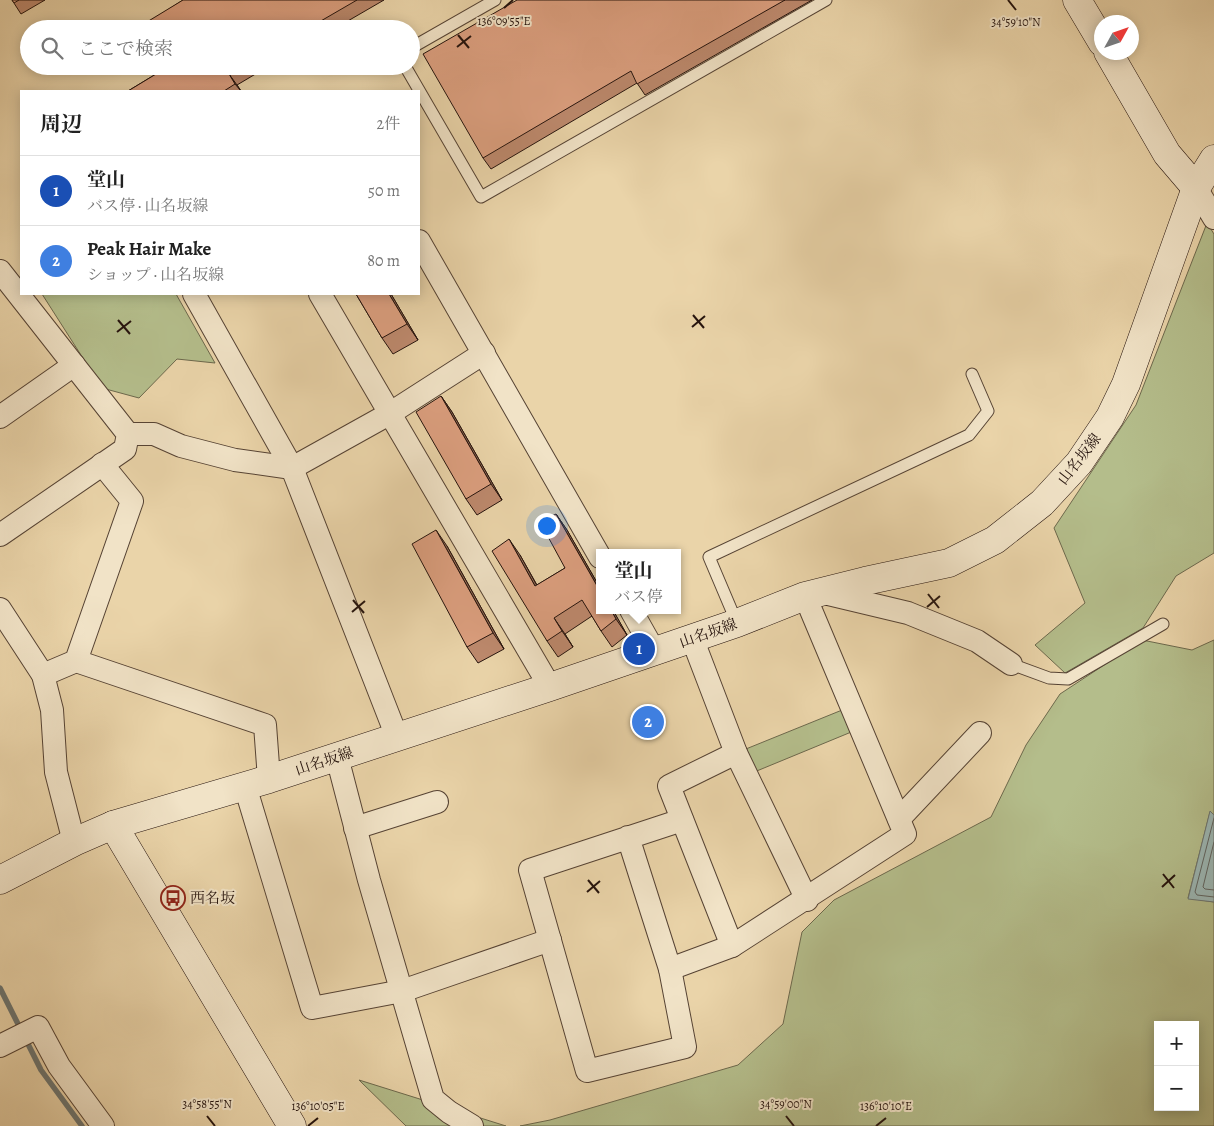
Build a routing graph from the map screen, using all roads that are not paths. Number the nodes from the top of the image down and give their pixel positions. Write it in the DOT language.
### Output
graph roads {
  1 [pos="496,0"];
  2 [pos="826,0"];
  3 [pos="1077,0"];
  4 [pos="1094,29"];
  5 [pos="420,43"];
  6 [pos="1113,60"];
  7 [pos="410,75"];
  8 [pos="419,90"];
  9 [pos="420,92"];
  10 [pos="1214,159"];
  11 [pos="1196,188"];
  12 [pos="1214,218"];
  13 [pos="420,243"];
  14 [pos="8,283"];
  15 [pos="195,295"];
  16 [pos="321,295"];
  17 [pos="484,353"];
  18 [pos="74,365"];
  19 [pos="972,374"];
  20 [pos="389,414"];
  21 [pos="0,417"];
  22 [pos="128,434"];
  23 [pos="102,464"];
  24 [pos="292,468"];
  25 [pos="0,535"];
  26 [pos="596,550"];
  27 [pos="812,594"];
  28 [pos="0,610"];
  29 [pos="632,614"];
  30 [pos="737,624"];
  31 [pos="1163,624"];
  32 [pos="692,638"];
  33 [pos="654,651"];
  34 [pos="76,661"];
  35 [pos="1012,664"];
  36 [pos="43,675"];
  37 [pos="550,687"];
  38 [pos="980,733"];
  39 [pos="396,737"];
  40 [pos="736,753"];
  41 [pos="337,758"];
  42 [pos="257,783"];
  43 [pos="437,802"];
  44 [pos="899,819"];
  45 [pos="682,820"];
  46 [pos="113,825"];
  47 [pos="356,828"];
  48 [pos="628,837"];
  49 [pos="74,842"];
  50 [pos="0,880"];
  51 [pos="807,900"];
  52 [pos="550,940"];
  53 [pos="732,946"];
  54 [pos="670,969"];
  55 [pos="402,991"];
  56 [pos="0,1046"];
  57 [pos="103,1126"];
  58 [pos="292,1126"];
  59 [pos="472,1126"];
  1 -- 5 [label="lane"];
  2 -- 9 [label="lane"];
  3 -- 4 [label="main road"];
  6 -- 11 [label="main road"];
  7 -- 8 [label="lane"];
  10 -- 11 [label="main road, 山名坂線"];
  11 -- 12 [label="street"];
  11 -- 27 [label="main road, 山名坂線"];
  13 -- 17 [label="street"];
  14 -- 18 [label="street"];
  15 -- 24 [label="street"];
  16 -- 20 [label="street"];
  17 -- 20 [label="street"];
  17 -- 26 [label="street"];
  18 -- 21 [label="street"];
  18 -- 22 [label="street"];
  19 -- 30 [label="lane"];
  20 -- 24 [label="street"];
  20 -- 37 [label="street"];
  22 -- 23 [label="street"];
  22 -- 24 [label="street"];
  23 -- 25 [label="street"];
  23 -- 34 [label="street"];
  24 -- 39 [label="street"];
  27 -- 30 [label="main road, 山名坂線"];
  27 -- 35 [label="street"];
  27 -- 44 [label="street"];
  28 -- 36 [label="street"];
  29 -- 33 [label="street"];
  30 -- 32 [label="main road, 山名坂線"];
  31 -- 35 [label="lane"];
  32 -- 33 [label="main road, 山名坂線"];
  32 -- 40 [label="street"];
  33 -- 37 [label="main road, 山名坂線"];
  34 -- 36 [label="street"];
  34 -- 42 [label="street"];
  36 -- 49 [label="street"];
  37 -- 39 [label="main road, 山名坂線"];
  38 -- 44 [label="street"];
  39 -- 41 [label="main road, 山名坂線"];
  40 -- 45 [label="street"];
  40 -- 51 [label="street"];
  41 -- 42 [label="main road, 山名坂線"];
  41 -- 47 [label="street"];
  42 -- 46 [label="main road, 山名坂線"];
  42 -- 55 [label="street"];
  43 -- 47 [label="street"];
  44 -- 51 [label="street"];
  45 -- 48 [label="street"];
  45 -- 53 [label="street"];
  46 -- 49 [label="main road, 山名坂線"];
  46 -- 58 [label="main road"];
  47 -- 55 [label="street"];
  48 -- 52 [label="street"];
  48 -- 54 [label="street"];
  49 -- 50 [label="main road, 山名坂線"];
  51 -- 53 [label="street"];
  52 -- 54 [label="street"];
  52 -- 55 [label="street"];
  53 -- 54 [label="street"];
  55 -- 59 [label="street"];
  56 -- 57 [label="street"];
}
